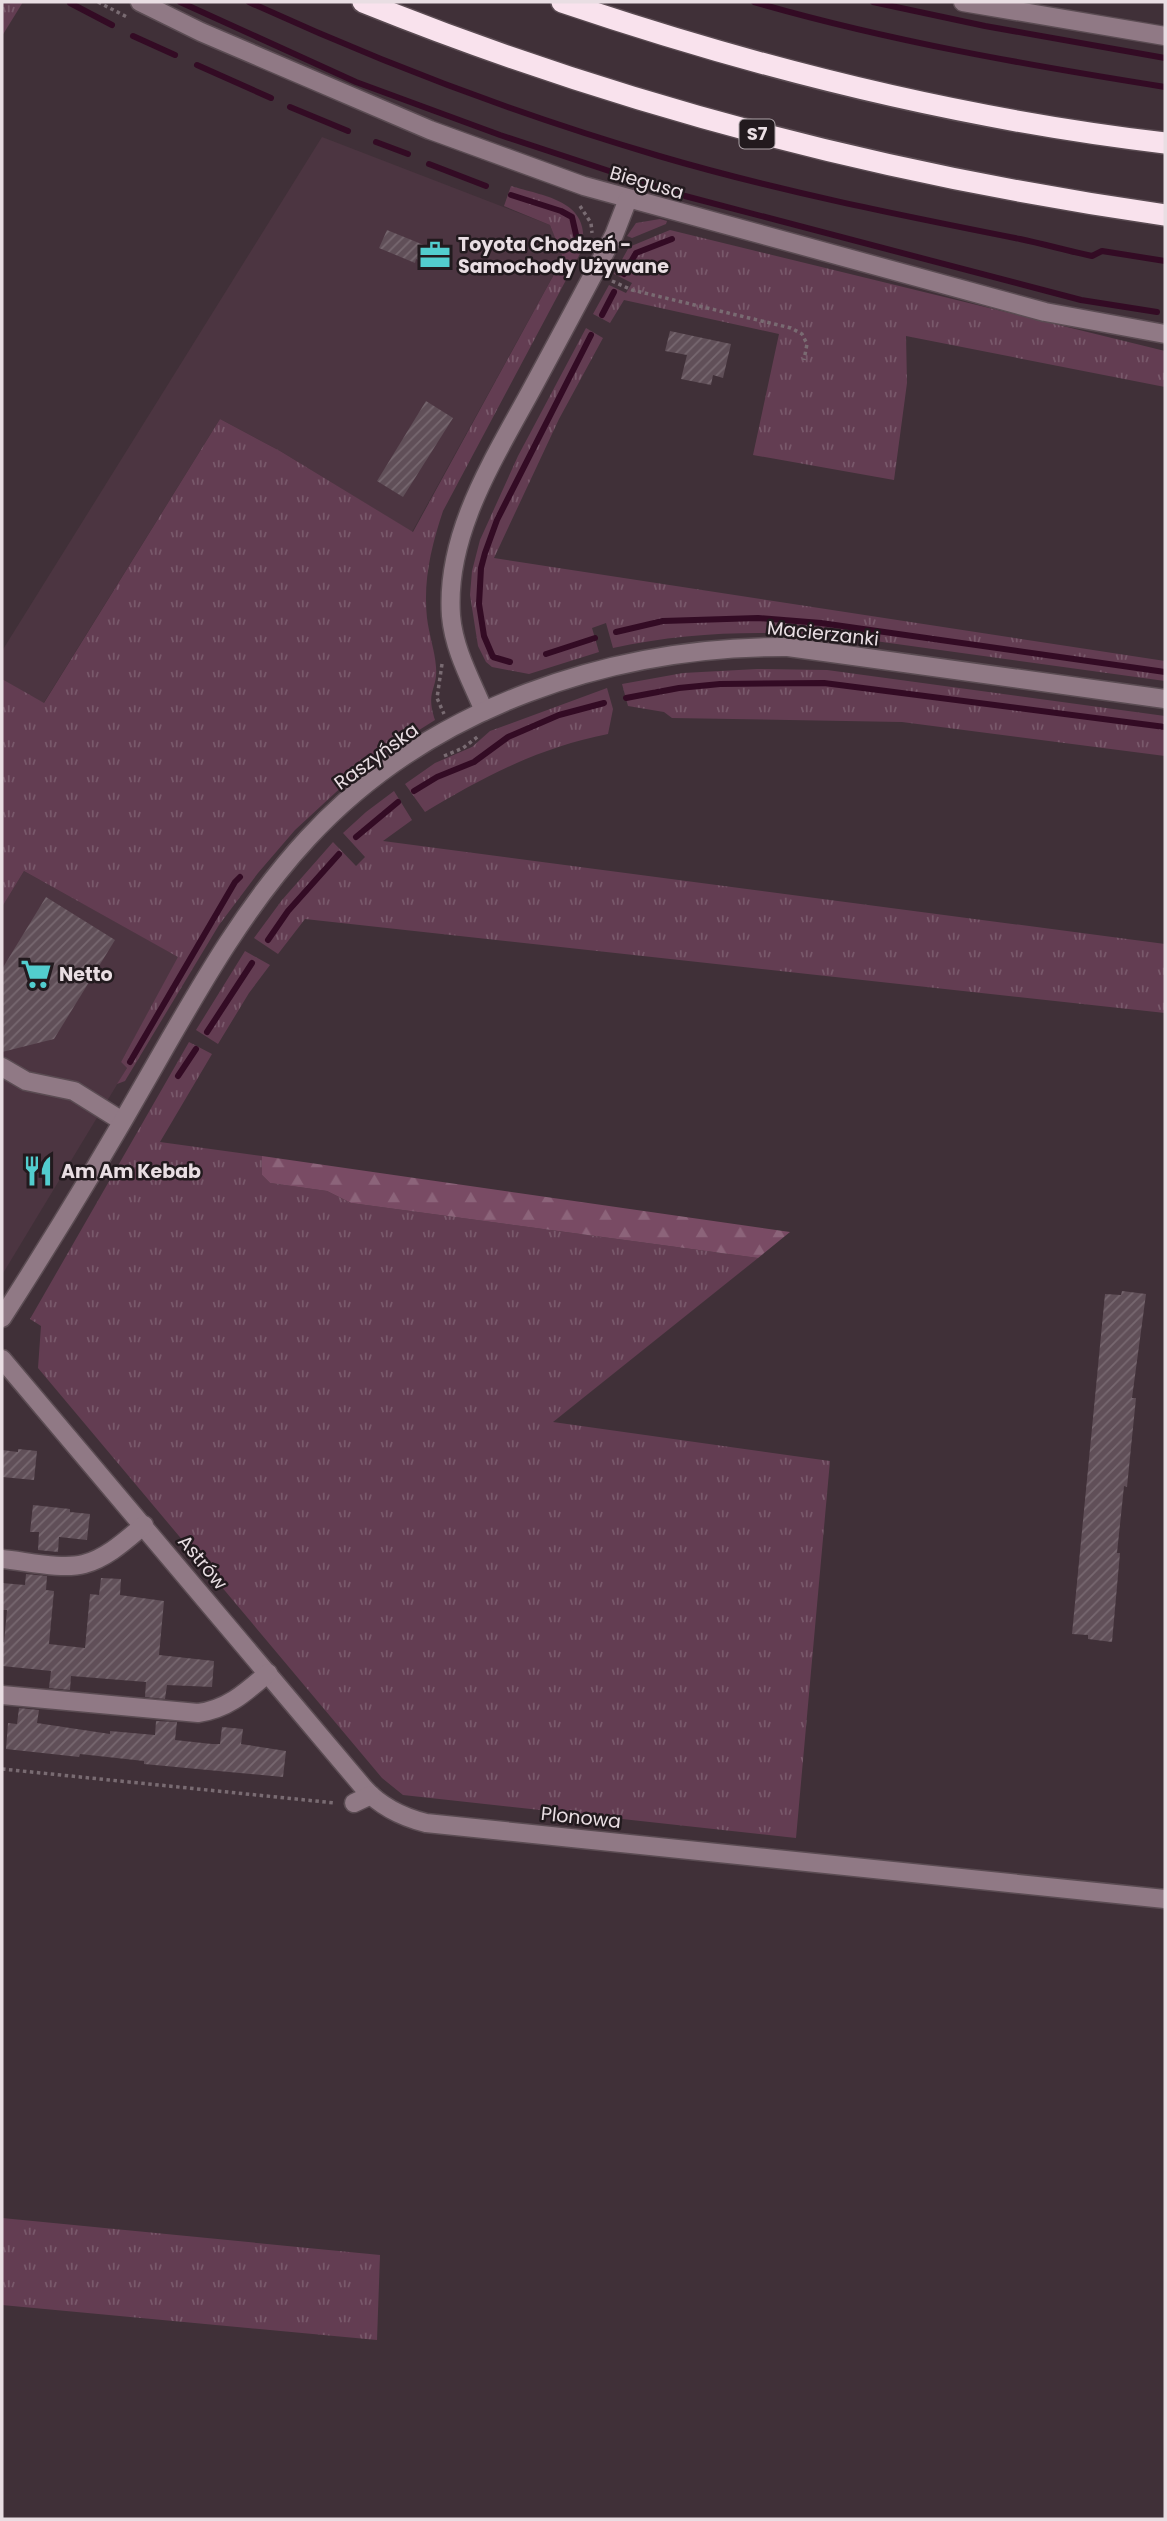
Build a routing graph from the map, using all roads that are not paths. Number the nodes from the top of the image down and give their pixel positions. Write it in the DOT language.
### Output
graph roads {
  1 [pos="140,2"];
  2 [pos="363,2"];
  3 [pos="562,2"];
  4 [pos="963,2"];
  5 [pos="1165,36"];
  6 [pos="1165,143"];
  7 [pos="628,198"];
  8 [pos="1165,215"];
  9 [pos="1165,334"];
  10 [pos="1165,699"];
  11 [pos="484,711"];
  12 [pos="2,1067"];
  13 [pos="122,1121"];
  14 [pos="2,1318"];
  15 [pos="2,1359"];
  16 [pos="144,1525"];
  17 [pos="2,1559"];
  18 [pos="268,1673"];
  19 [pos="2,1695"];
  20 [pos="363,1799"];
  21 [pos="1165,1899"];
  1 -- 7 [label="street, Biegusa"];
  2 -- 8 [label="highway, S7"];
  3 -- 6 [label="highway"];
  4 -- 5 [label="street"];
  7 -- 9 [label="street, Biegusa"];
  7 -- 11 [label="street"];
  10 -- 11 [label="street, Macierzanki"];
  11 -- 13 [label="street, Raszyńska"];
  12 -- 13 [label="street"];
  13 -- 14 [label="street, Raszyńska"];
  15 -- 16 [label="street, Astrów"];
  16 -- 17 [label="street"];
  16 -- 18 [label="street, Astrów"];
  18 -- 19 [label="street"];
  18 -- 20 [label="street, Astrów"];
  20 -- 21 [label="street, Plonowa"];
}
